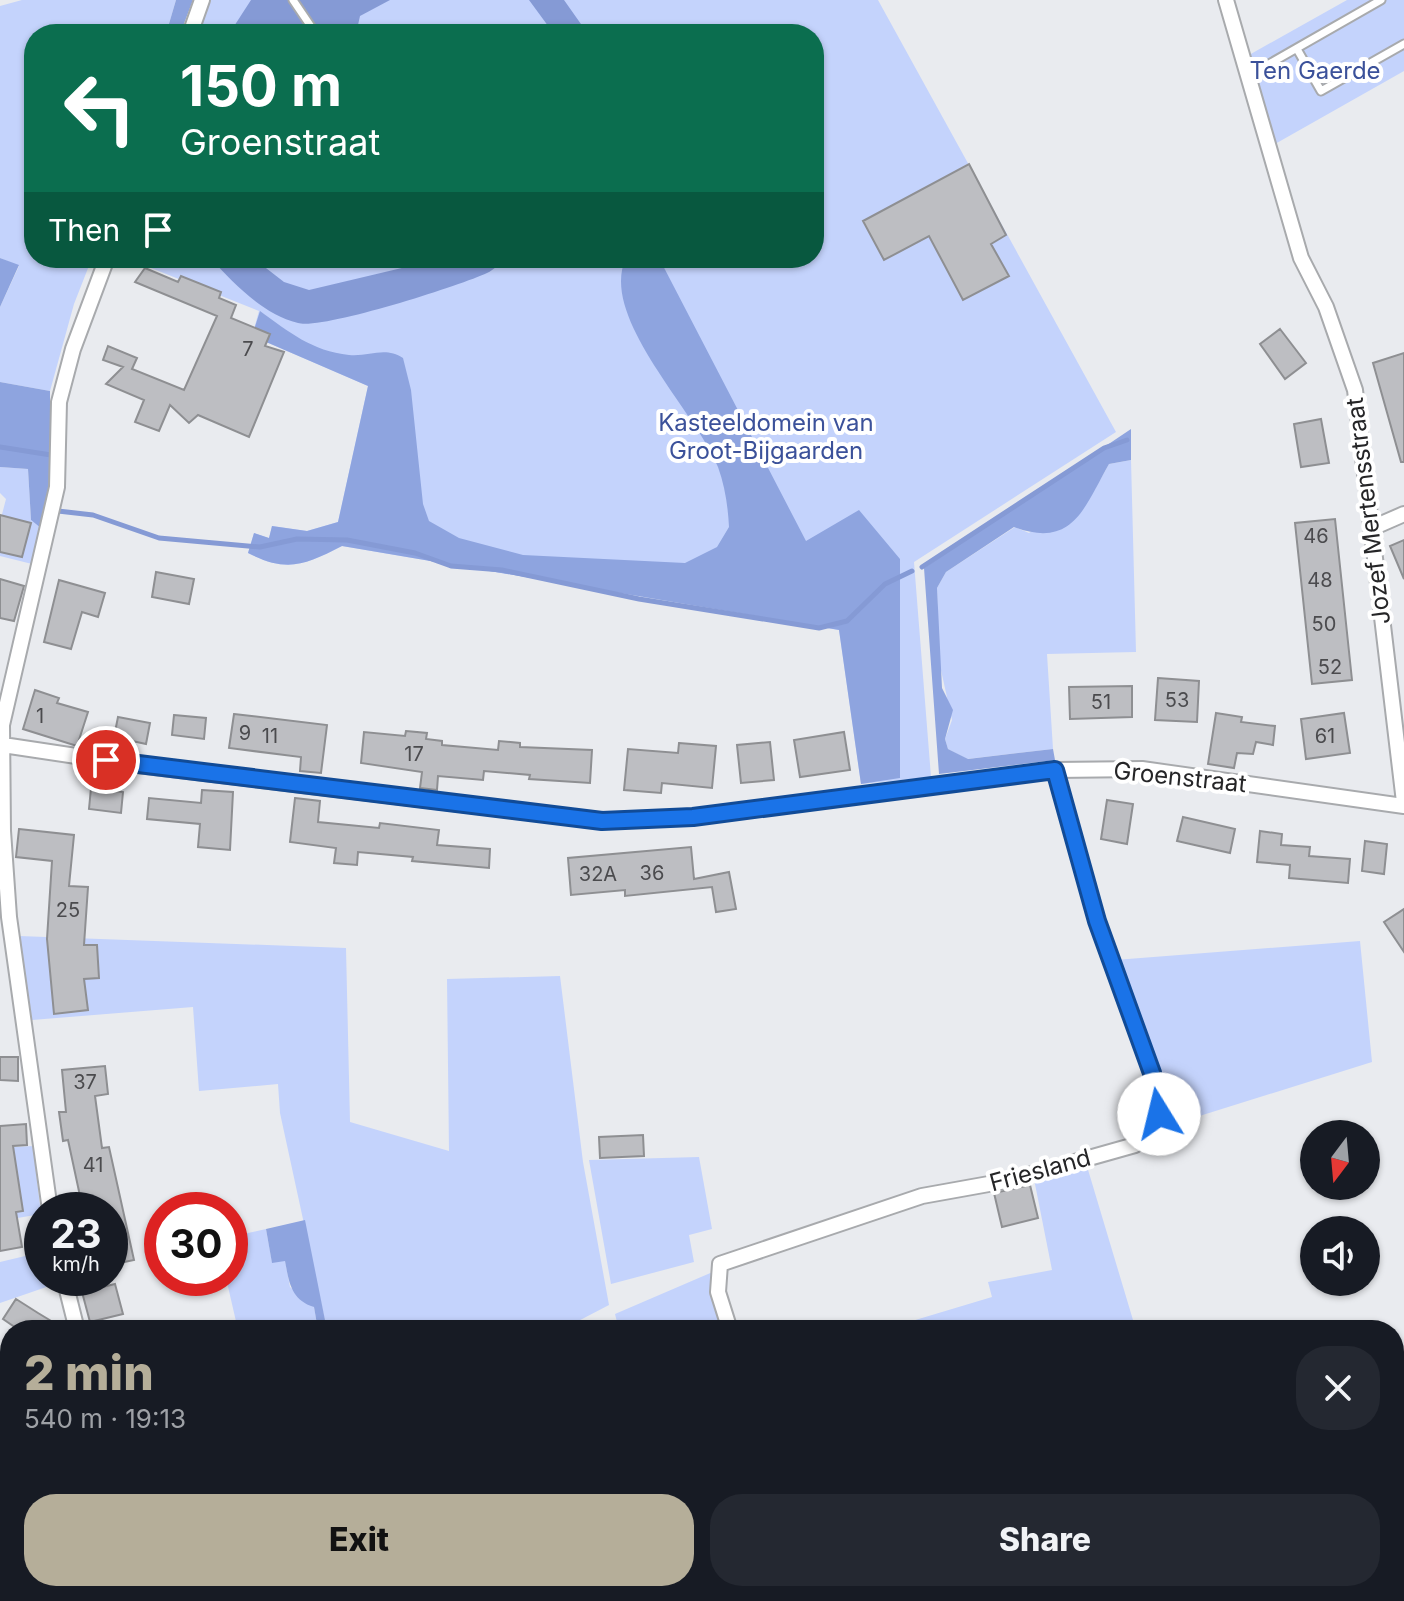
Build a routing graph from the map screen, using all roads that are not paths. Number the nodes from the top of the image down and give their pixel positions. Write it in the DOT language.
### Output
graph roads {
  1 [pos="202,0"];
  2 [pos="293,0"];
  3 [pos="1226,0"];
  4 [pos="1381,0"];
  5 [pos="194,24"];
  6 [pos="309,24"];
  7 [pos="1404,44"];
  8 [pos="1297,49"];
  9 [pos="1248,76"];
  10 [pos="103,268"];
  11 [pos="1404,514"];
  12 [pos="1372,528"];
  13 [pos="2,708"];
  14 [pos="3,745"];
  15 [pos="1055,770"];
  16 [pos="1404,804"];
  17 [pos="47,1192"];
  18 [pos="68,1296"];
  19 [pos="74,1320"];
  20 [pos="727,1320"];
  1 -- 5 [label="street"];
  2 -- 6 [label="lane"];
  3 -- 9 [label="street, Jozef Mertensstraat"];
  4 -- 8 [label="lane"];
  7 -- 8 [label="lane"];
  8 -- 9 [label="lane"];
  9 -- 12 [label="street, Jozef Mertensstraat"];
  10 -- 13 [label="street"];
  11 -- 12 [label="street"];
  12 -- 16 [label="street, Jozef Mertensstraat"];
  13 -- 14 [label="street"];
  14 -- 15 [label="street, Groenstraat"];
  14 -- 17 [label="street"];
  15 -- 16 [label="street, Groenstraat"];
  15 -- 20 [label="street, Friesland"];
  18 -- 19 [label="street"];
}
